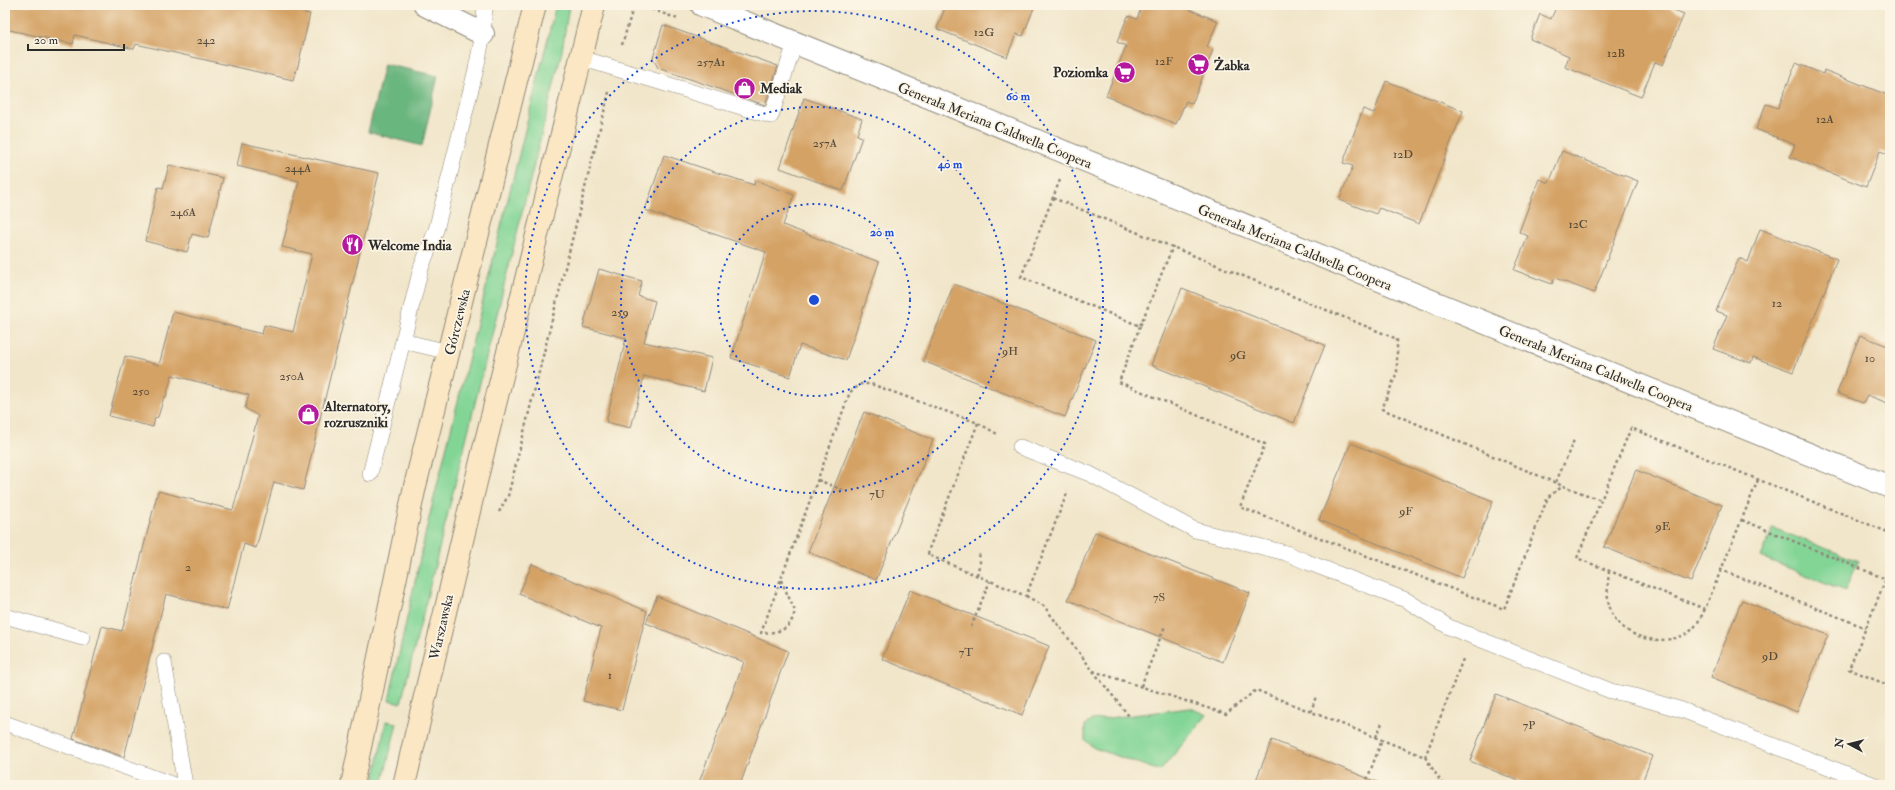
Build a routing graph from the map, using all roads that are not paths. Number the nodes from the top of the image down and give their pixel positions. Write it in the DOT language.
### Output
graph roads {
  1 [pos="425,5"];
  2 [pos="485,5"];
  3 [pos="535,5"];
  4 [pos="594,5"];
  5 [pos="702,5"];
  6 [pos="483,34"];
  7 [pos="795,43"];
  8 [pos="581,58"];
  9 [pos="404,339"];
  10 [pos="449,352"];
  11 [pos="1020,447"];
  12 [pos="370,474"];
  13 [pos="1890,487"];
  14 [pos="5,616"];
  15 [pos="83,638"];
  16 [pos="164,662"];
  17 [pos="5,723"];
  18 [pos="174,785"];
  19 [pos="185,785"];
  20 [pos="352,785"];
  21 [pos="404,785"];
  22 [pos="1875,785"];
  1 -- 6 [label="street"];
  2 -- 6 [label="lane"];
  3 -- 10 [label="main road, Górczewska"];
  4 -- 8 [label="main road"];
  5 -- 7 [label="street, Generała Meriana Caldwella Coopera"];
  6 -- 9 [label="lane"];
  7 -- 8 [label="lane"];
  7 -- 13 [label="street, Generała Meriana Caldwella Coopera"];
  8 -- 21 [label="main road, Warszawska"];
  9 -- 10 [label="lane"];
  9 -- 12 [label="lane"];
  10 -- 20 [label="main road, Górczewska"];
  11 -- 22 [label="lane"];
  14 -- 15 [label="lane"];
  16 -- 19 [label="lane"];
  17 -- 18 [label="lane"];
}
